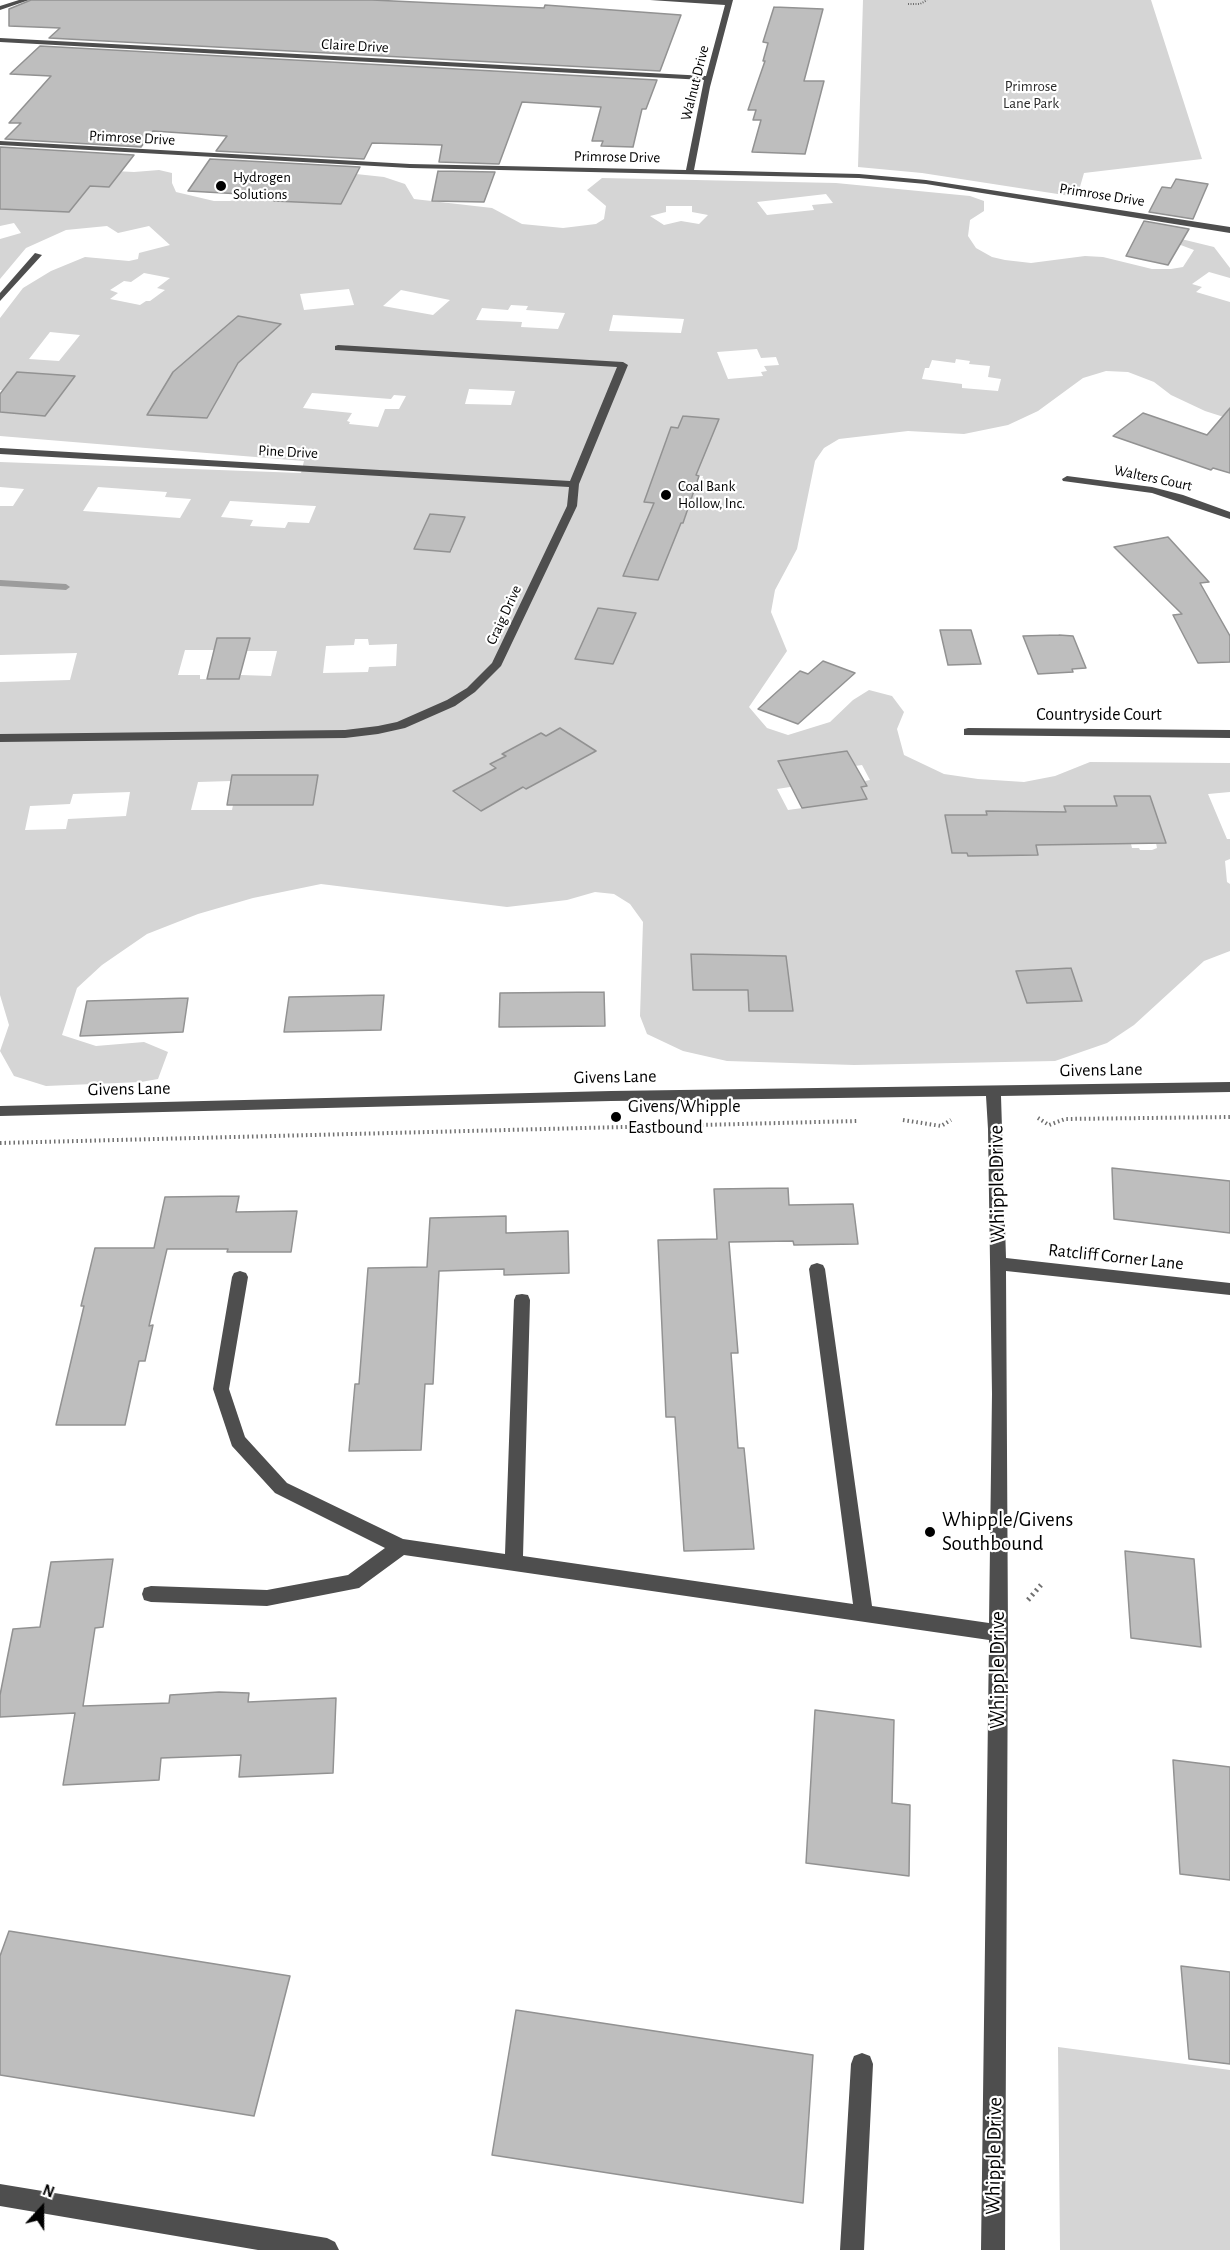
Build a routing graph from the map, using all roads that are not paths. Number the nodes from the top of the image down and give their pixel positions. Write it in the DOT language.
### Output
graph roads {
  1 [pos="26,0"];
  2 [pos="653,0"];
  3 [pos="729,2"];
  4 [pos="0,8"];
  5 [pos="0,40"];
  6 [pos="709,78"];
  7 [pos="0,144"];
  8 [pos="690,172"];
  9 [pos="1230,230"];
  10 [pos="38,255"];
  11 [pos="0,298"];
  12 [pos="338,348"];
  13 [pos="0,451"];
  14 [pos="1067,479"];
  15 [pos="574,484"];
  16 [pos="1230,516"];
  17 [pos="968,732"];
  18 [pos="1230,734"];
  19 [pos="0,738"];
  20 [pos="1230,1087"];
  21 [pos="993,1091"];
  22 [pos="0,1111"];
  23 [pos="999,1264"];
  24 [pos="817,1269"];
  25 [pos="240,1277"];
  26 [pos="1230,1289"];
  27 [pos="522,1300"];
  28 [pos="401,1547"];
  29 [pos="514,1563"];
  30 [pos="151,1594"];
  31 [pos="864,1613"];
  32 [pos="999,1633"];
  33 [pos="862,2064"];
  34 [pos="0,2195"];
  35 [pos="327,2250"];
  36 [pos="852,2250"];
  37 [pos="993,2250"];
  1 -- 4 [label="street"];
  2 -- 3 [label="street"];
  3 -- 6 [label="street, Walnut Drive"];
  5 -- 6 [label="street, Claire Drive"];
  6 -- 8 [label="street, Walnut Drive"];
  7 -- 8 [label="street, Primrose Drive"];
  8 -- 9 [label="street, Primrose Drive"];
  10 -- 11 [label="street"];
  12 -- 15 [label="street, Craig Drive"];
  13 -- 15 [label="street, Pine Drive"];
  14 -- 16 [label="street, Walters Court"];
  15 -- 19 [label="street, Craig Drive"];
  17 -- 18 [label="street, Countryside Court"];
  20 -- 21 [label="street, Givens Lane"];
  21 -- 22 [label="street, Givens Lane"];
  21 -- 23 [label="street, Whipple Drive"];
  23 -- 26 [label="street, Ratcliff Corner Lane"];
  23 -- 32 [label="street, Whipple Drive"];
  24 -- 31 [label="street"];
  25 -- 28 [label="street"];
  27 -- 29 [label="street"];
  28 -- 29 [label="street"];
  28 -- 30 [label="street"];
  29 -- 31 [label="street"];
  31 -- 32 [label="street"];
  32 -- 37 [label="street, Whipple Drive"];
  33 -- 36 [label="street"];
  34 -- 35 [label="street"];
}
